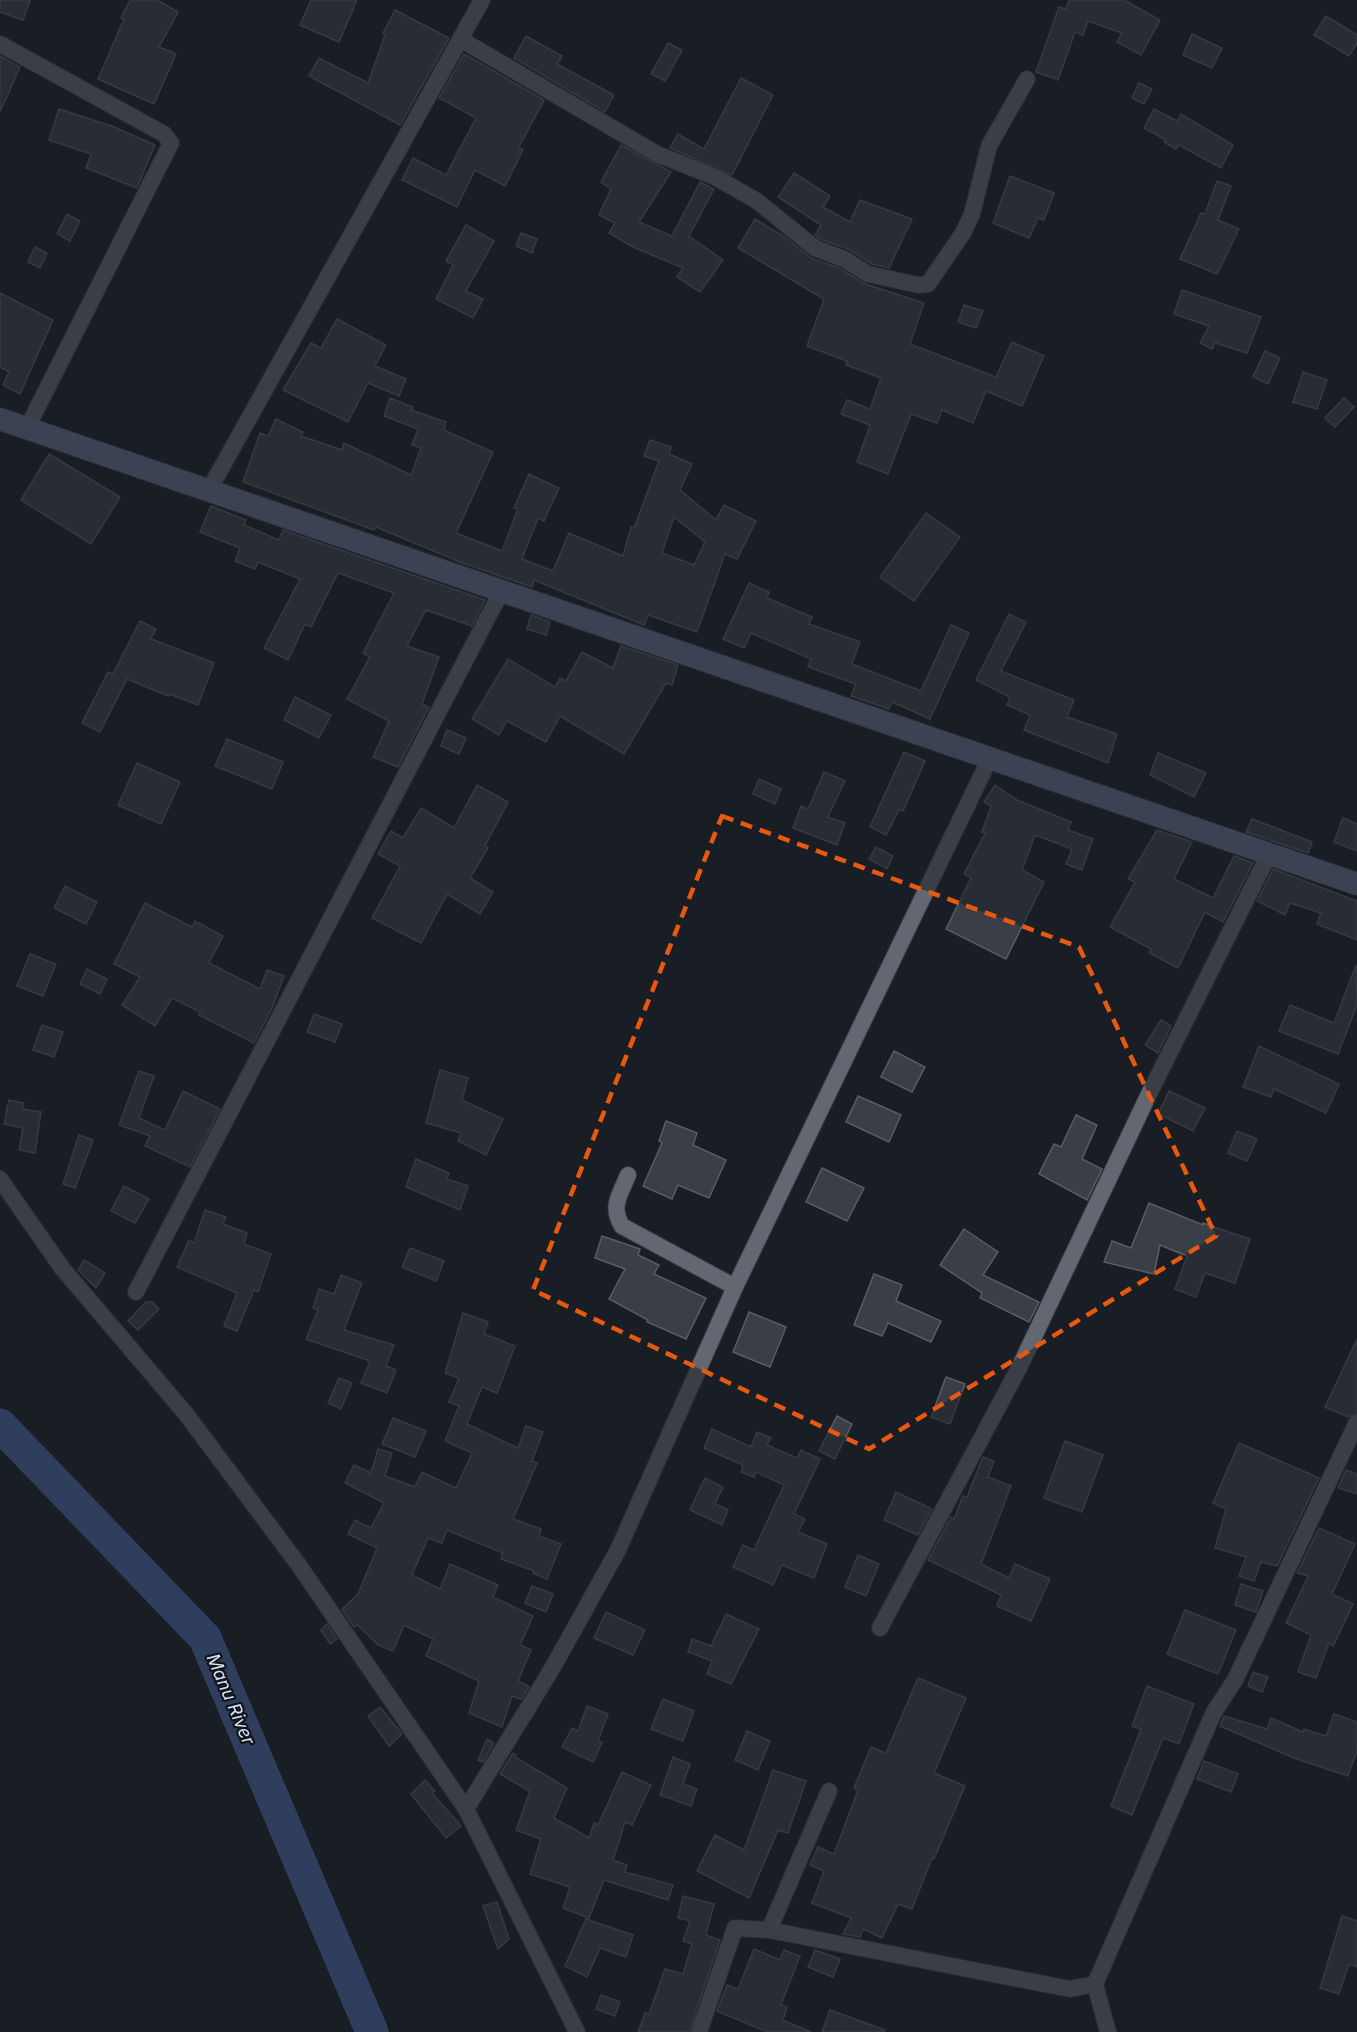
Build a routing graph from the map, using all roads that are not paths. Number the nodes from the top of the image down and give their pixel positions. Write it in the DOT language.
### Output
graph roads {
  1 [pos="482,0"];
  2 [pos="460,39"];
  3 [pos="0,44"];
  4 [pos="1027,80"];
  5 [pos="0,418"];
  6 [pos="27,428"];
  7 [pos="209,490"];
  8 [pos="502,590"];
  9 [pos="990,758"];
  10 [pos="1269,854"];
  11 [pos="1357,884"];
  12 [pos="628,1175"];
  13 [pos="0,1179"];
  14 [pos="735,1287"];
  15 [pos="136,1292"];
  16 [pos="1357,1422"];
  17 [pos="880,1628"];
  18 [pos="829,1791"];
  19 [pos="466,1809"];
  20 [pos="769,1930"];
  21 [pos="1095,1984"];
  22 [pos="577,2032"];
  23 [pos="699,2032"];
  24 [pos="1108,2032"];
  1 -- 2 [label="street"];
  2 -- 4 [label="street"];
  2 -- 7 [label="street"];
  3 -- 6 [label="street"];
  5 -- 6 [label="main road"];
  6 -- 7 [label="main road"];
  7 -- 8 [label="main road"];
  8 -- 9 [label="main road"];
  8 -- 15 [label="street"];
  9 -- 10 [label="main road"];
  9 -- 14 [label="street"];
  10 -- 11 [label="main road"];
  10 -- 17 [label="street"];
  12 -- 14 [label="street"];
  13 -- 19 [label="street"];
  14 -- 19 [label="street"];
  16 -- 21 [label="street"];
  18 -- 20 [label="street"];
  19 -- 22 [label="street"];
  20 -- 21 [label="street"];
  20 -- 23 [label="street"];
  21 -- 24 [label="street"];
}
